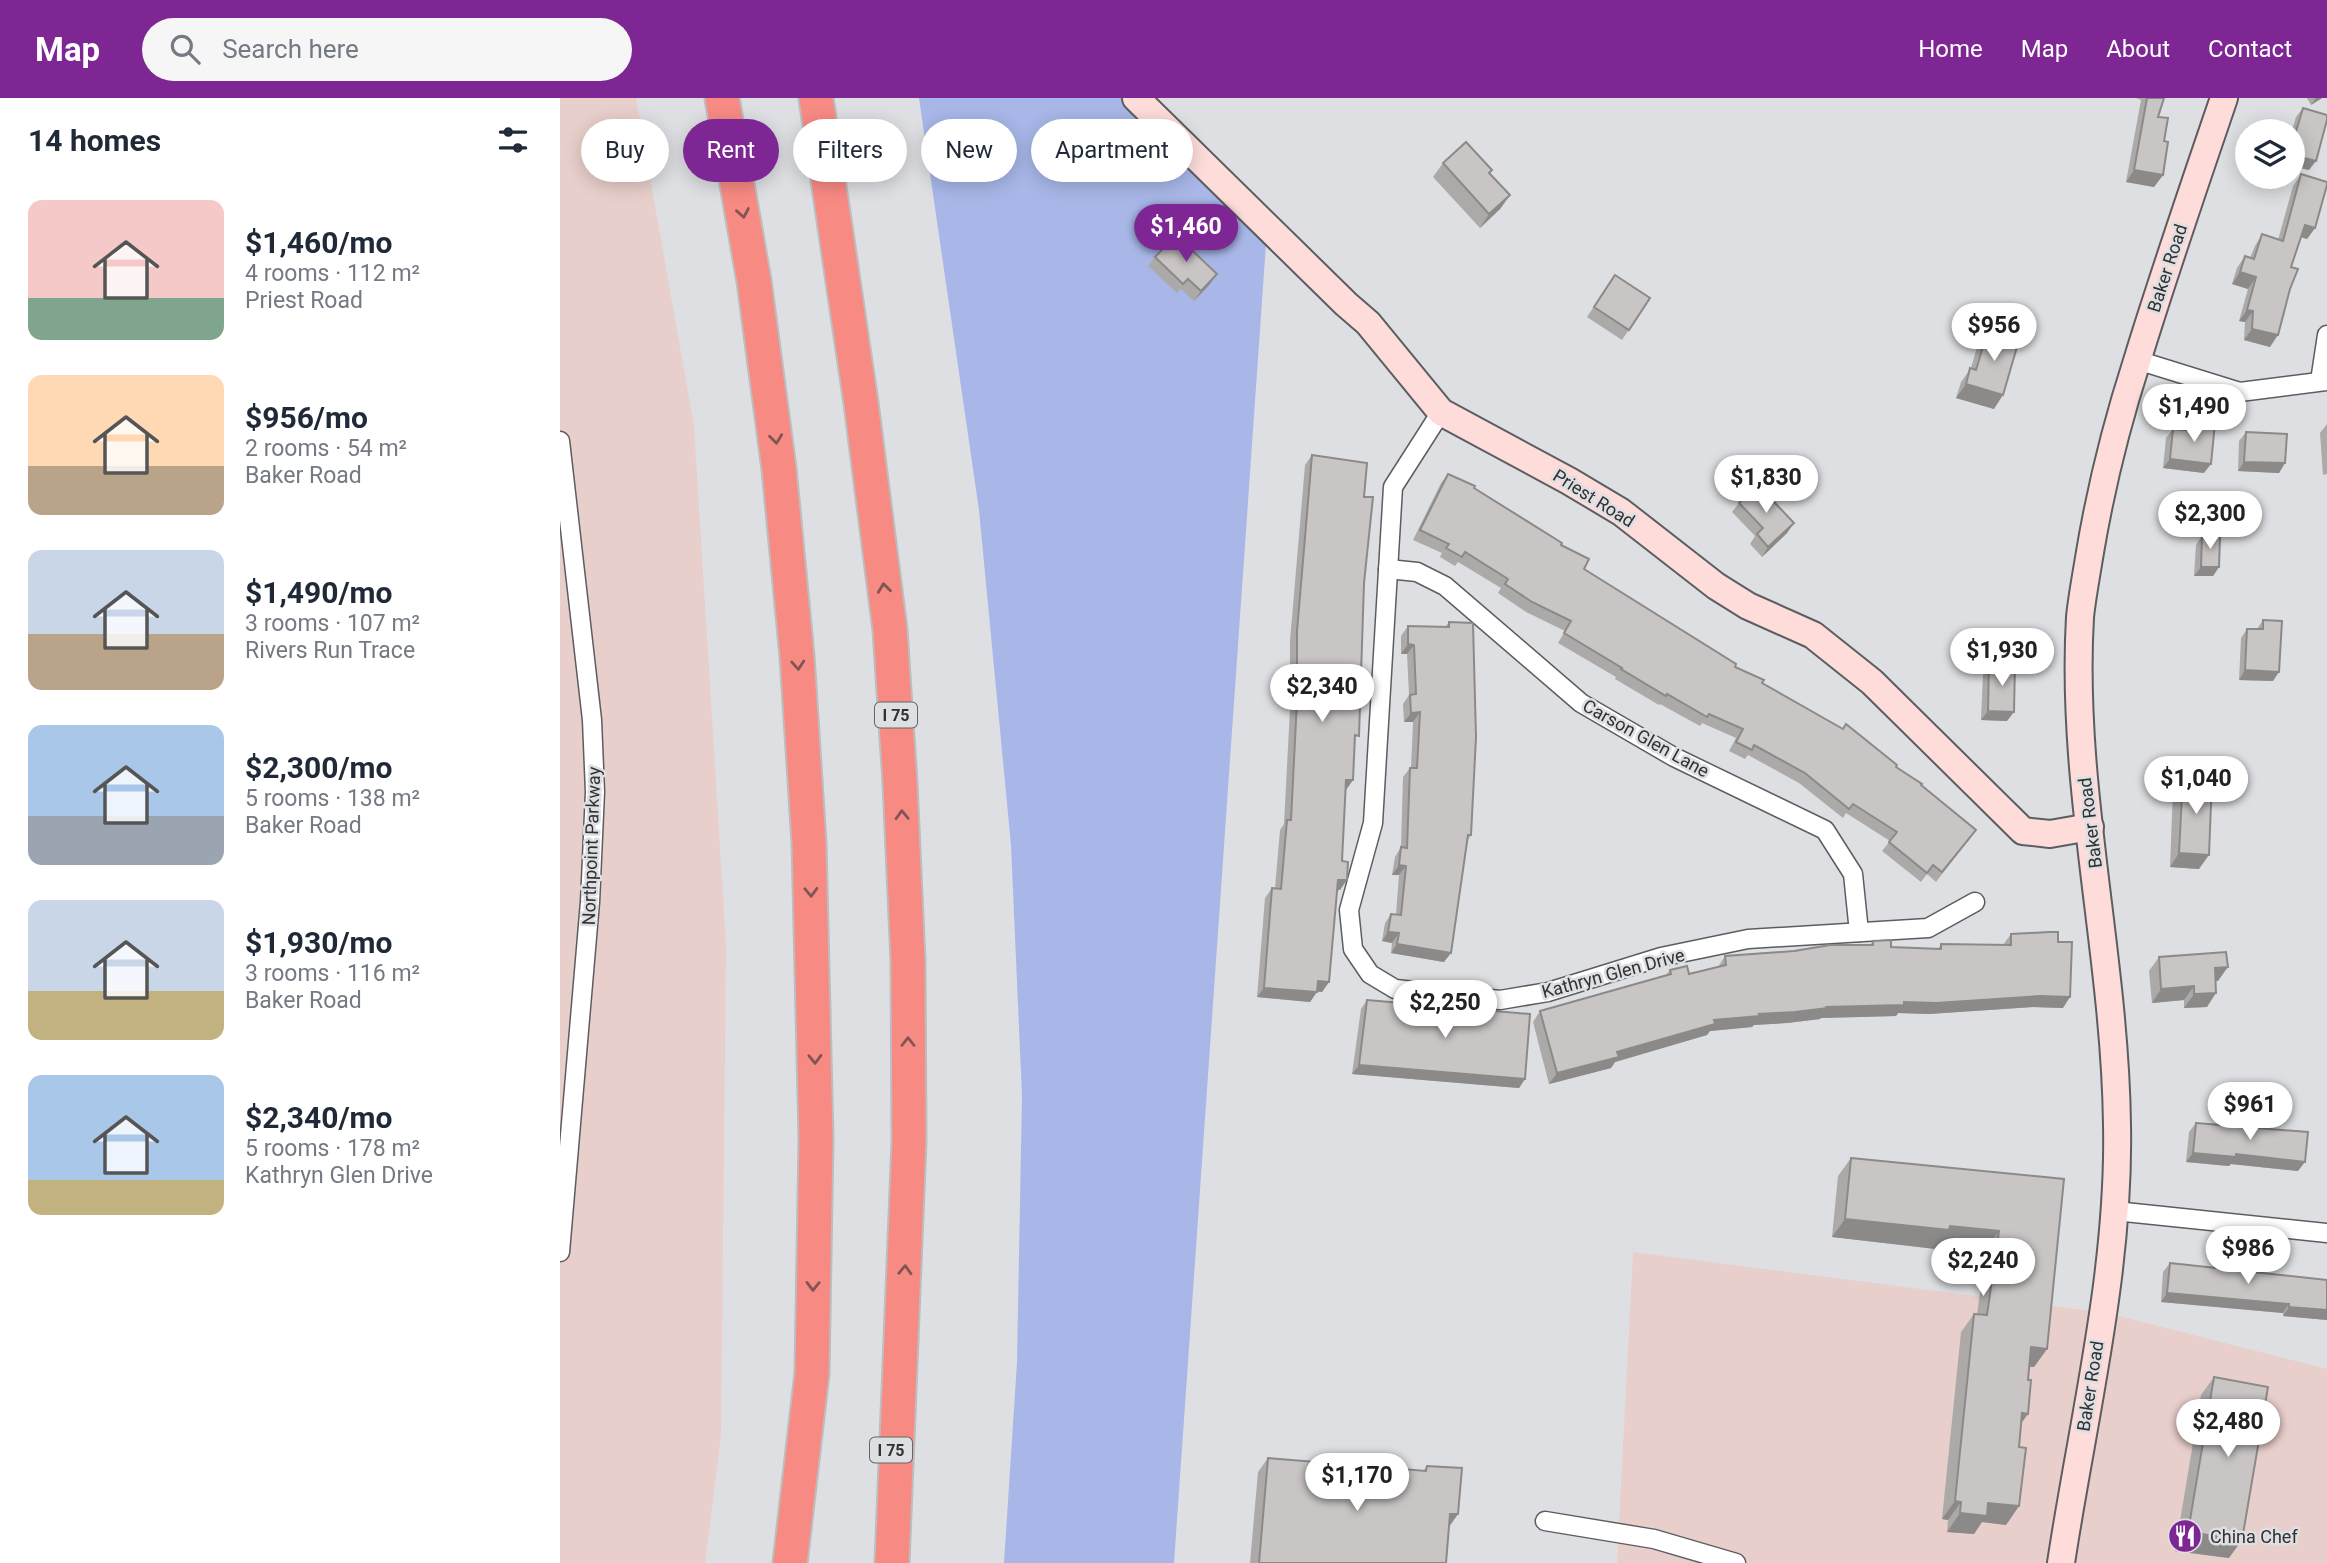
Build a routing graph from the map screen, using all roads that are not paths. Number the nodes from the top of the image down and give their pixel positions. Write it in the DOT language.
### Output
graph roads {
  1 [pos="722,98"];
  2 [pos="816,98"];
  3 [pos="1136,98"];
  4 [pos="2224,98"];
  5 [pos="2327,335"];
  6 [pos="2137,360"];
  7 [pos="2324,381"];
  8 [pos="1441,412"];
  9 [pos="560,441"];
  10 [pos="1388,569"];
  11 [pos="2090,827"];
  12 [pos="1975,902"];
  13 [pos="1859,932"];
  14 [pos="2115,1212"];
  15 [pos="2327,1233"];
  16 [pos="560,1252"];
  17 [pos="902,1338"];
  18 [pos="811,1373"];
  19 [pos="1545,1521"];
  20 [pos="774,1563"];
  21 [pos="790,1563"];
  22 [pos="879,1563"];
  23 [pos="892,1563"];
  24 [pos="1736,1563"];
  25 [pos="2061,1563"];
  1 -- 18 [label="highway, one-way"];
  17 -- 2 [label="highway, I 75, one-way"];
  3 -- 8 [label="main road, Priest Road"];
  4 -- 6 [label="main road, Baker Road"];
  5 -- 7 [label="street"];
  6 -- 7 [label="street"];
  6 -- 11 [label="main road, Baker Road"];
  8 -- 10 [label="street, Kathryn Glen Drive"];
  8 -- 11 [label="main road, Priest Road"];
  9 -- 16 [label="street, Northpoint Parkway"];
  10 -- 13 [label="street, Carson Glen Lane"];
  10 -- 13 [label="street, Kathryn Glen Drive"];
  11 -- 14 [label="main road, Baker Road"];
  12 -- 13 [label="street, Kathryn Glen Drive"];
  14 -- 15 [label="street"];
  14 -- 25 [label="main road, Baker Road"];
  17 -- 22 [label="highway, I 75"];
  17 -- 23 [label="highway"];
  18 -- 20 [label="highway"];
  18 -- 21 [label="highway"];
  19 -- 24 [label="street"];
}
